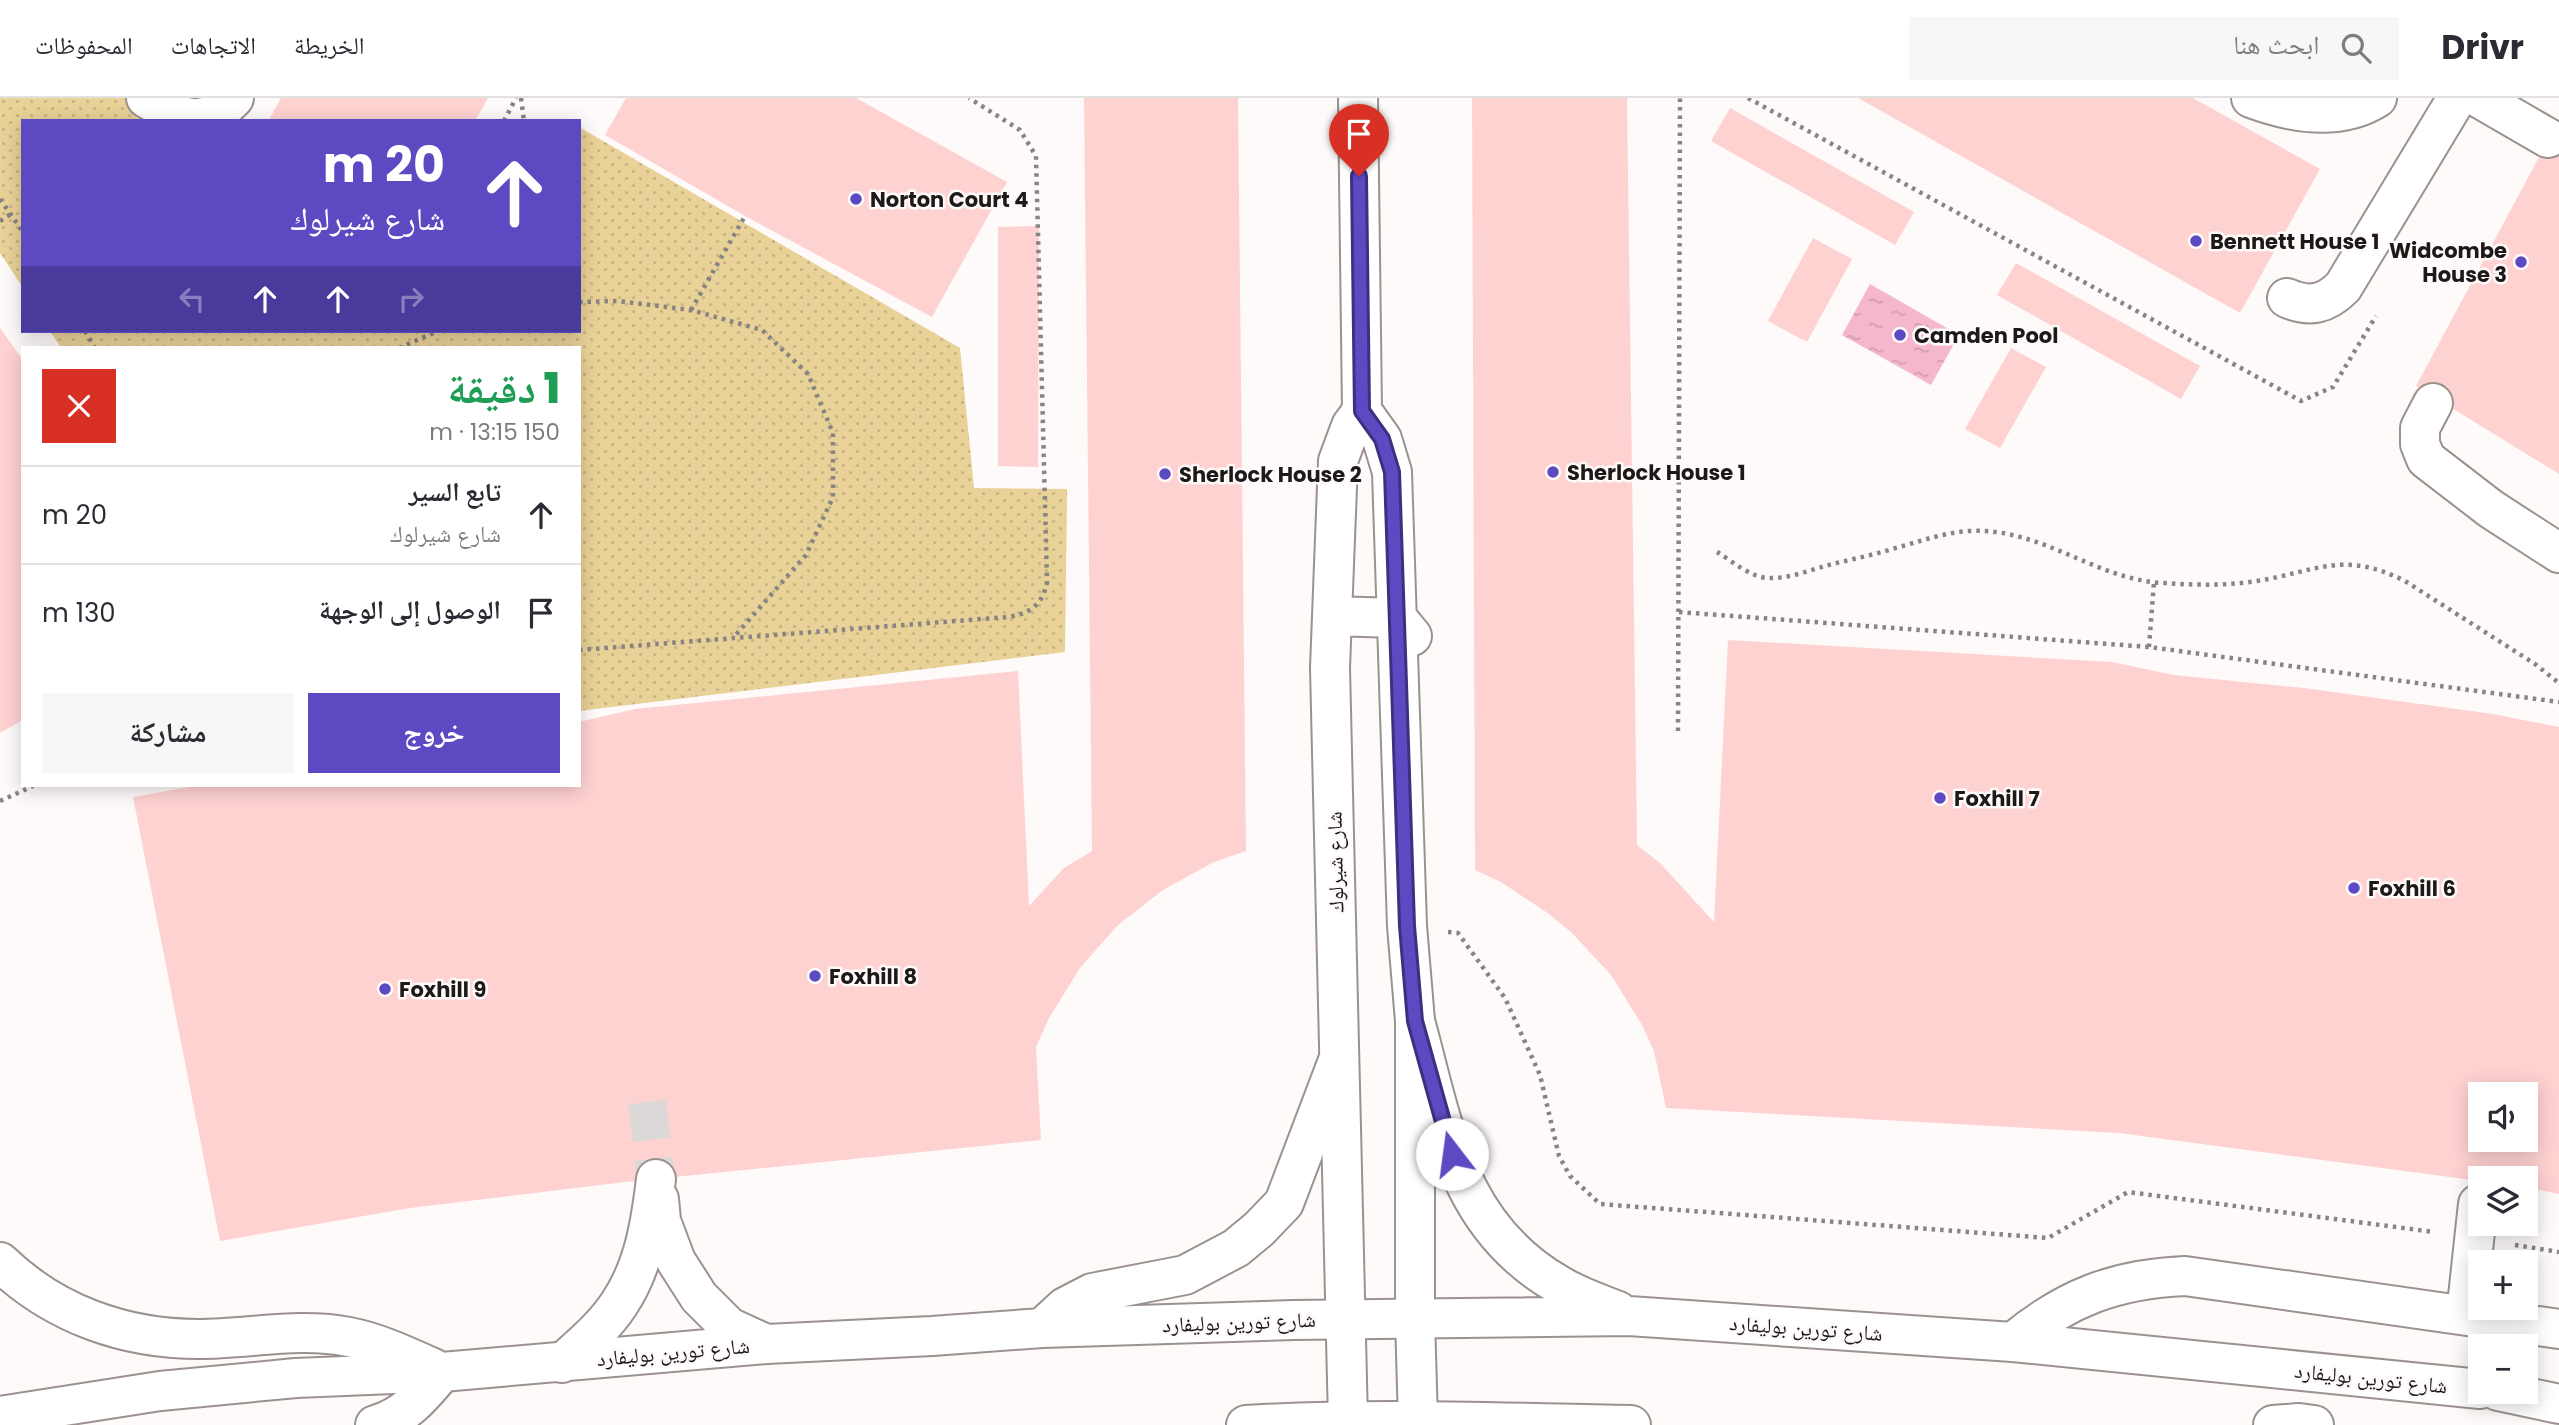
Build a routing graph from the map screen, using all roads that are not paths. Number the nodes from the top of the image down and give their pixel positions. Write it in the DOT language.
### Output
graph roads {
  1 [pos="146,98"];
  2 [pos="234,98"];
  3 [pos="1358,98"];
  4 [pos="2251,98"];
  5 [pos="2377,98"];
  6 [pos="2457,98"];
  7 [pos="2479,98"];
  8 [pos="2548,138"];
  9 [pos="2287,298"];
  10 [pos="2433,403"];
  11 [pos="1362,411"];
  12 [pos="2559,553"];
  13 [pos="1332,616"];
  14 [pos="1397,618"];
  15 [pos="1407,912"];
  16 [pos="1415,1021"];
  17 [pos="1339,1058"];
  18 [pos="2474,1236"];
  19 [pos="0,1262"];
  20 [pos="2466,1314"];
  21 [pos="1629,1316"];
  22 [pos="1415,1318"];
  23 [pos="1345,1319"];
  24 [pos="1042,1328"];
  25 [pos="2559,1329"];
  26 [pos="2012,1342"];
  27 [pos="766,1344"];
  28 [pos="562,1363"];
  29 [pos="442,1372"];
  30 [pos="2468,1388"];
  31 [pos="2538,1400"];
  32 [pos="2504,1404"];
  33 [pos="2559,1404"];
  34 [pos="0,1416"];
  35 [pos="1348,1422"];
  36 [pos="1418,1422"];
  37 [pos="375,1425"];
  38 [pos="1246,1425"];
  39 [pos="1631,1425"];
  40 [pos="2273,1425"];
  41 [pos="2314,1425"];
  42 [pos="2513,1425"];
  1 -- 2 [label="main road"];
  3 -- 11 [label="main road, شارع شيرلوك"];
  4 -- 5 [label="main road"];
  6 -- 9 [label="main road"];
  7 -- 8 [label="main road"];
  10 -- 12 [label="main road"];
  11 -- 13 [label="main road, شارع شيرلوك"];
  11 -- 14 [label="main road"];
  13 -- 14 [label="main road"];
  13 -- 17 [label="main road, شارع شيرلوك"];
  14 -- 15 [label="main road"];
  14 -- 15 [label="main road"];
  15 -- 16 [label="main road"];
  16 -- 21 [label="main road"];
  16 -- 22 [label="main road"];
  17 -- 23 [label="main road, شارع شيرلوك"];
  17 -- 24 [label="main road"];
  18 -- 20 [label="main road"];
  19 -- 29 [label="main road"];
  20 -- 25 [label="main road"];
  20 -- 26 [label="main road"];
  21 -- 22 [label="main road, شارع تورين بوليفارد"];
  21 -- 26 [label="main road, شارع تورين بوليفارد"];
  22 -- 23 [label="main road, شارع تورين بوليفارد"];
  22 -- 36 [label="main road"];
  23 -- 24 [label="main road, شارع تورين بوليفارد"];
  23 -- 35 [label="main road, شارع شيرلوك"];
  24 -- 27 [label="main road, شارع تورين بوليفارد"];
  26 -- 30 [label="main road, شارع تورين بوليفارد"];
  27 -- 28 [label="main road, شارع تورين بوليفارد"];
  27 -- 28 [label="main road"];
  28 -- 29 [label="main road, شارع تورين بوليفارد"];
  29 -- 34 [label="main road, شارع تورين بوليفارد"];
  29 -- 37 [label="main road"];
  31 -- 33 [label="main road"];
  32 -- 42 [label="main road"];
  35 -- 36 [label="main road"];
  35 -- 38 [label="main road"];
  36 -- 39 [label="main road"];
  40 -- 41 [label="main road"];
}
